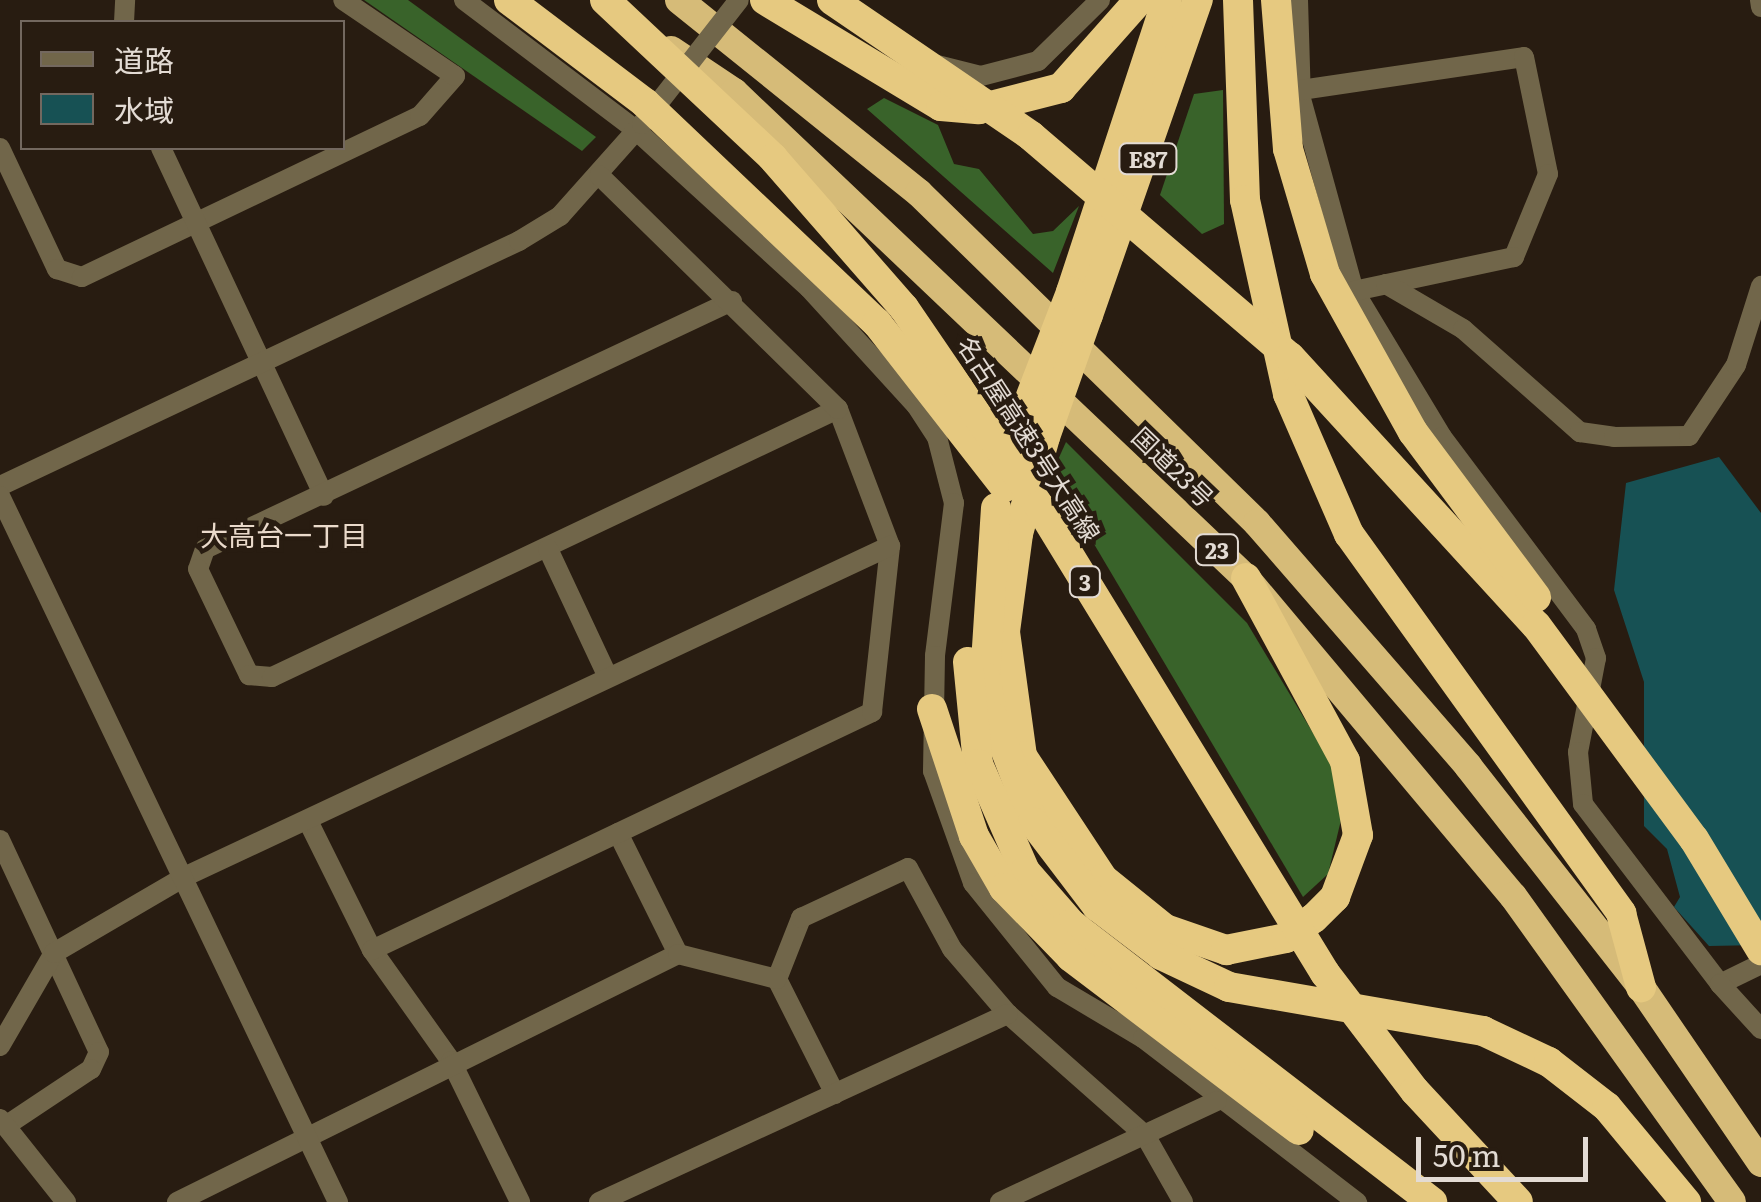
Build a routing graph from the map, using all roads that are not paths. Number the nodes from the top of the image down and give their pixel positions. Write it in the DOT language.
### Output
graph roads {
  1 [pos="343,0"];
  2 [pos="464,0"];
  3 [pos="509,0"];
  4 [pos="597,0"];
  5 [pos="605,0"];
  6 [pos="679,0"];
  7 [pos="739,0"];
  8 [pos="766,0"];
  9 [pos="822,0"];
  10 [pos="832,0"];
  11 [pos="862,0"];
  12 [pos="1100,0"];
  13 [pos="1139,0"];
  14 [pos="1167,0"];
  15 [pos="1198,0"];
  16 [pos="1238,0"];
  17 [pos="1276,0"];
  18 [pos="1298,0"];
  19 [pos="1301,90"];
  20 [pos="640,127"];
  21 [pos="1030,136"];
  22 [pos="0,148"];
  23 [pos="161,150"];
  24 [pos="598,176"];
  25 [pos="198,224"];
  26 [pos="1386,284"];
  27 [pos="1761,286"];
  28 [pos="1354,291"];
  29 [pos="732,301"];
  30 [pos="1080,303"];
  31 [pos="261,364"];
  32 [pos="838,409"];
  33 [pos="0,486"];
  34 [pos="0,496"];
  35 [pos="324,496"];
  36 [pos="996,508"];
  37 [pos="890,546"];
  38 [pos="548,548"];
  39 [pos="1246,578"];
  40 [pos="1098,602"];
  41 [pos="608,677"];
  42 [pos="932,709"];
  43 [pos="308,820"];
  44 [pos="618,833"];
  45 [pos="1694,838"];
  46 [pos="0,840"];
  47 [pos="184,876"];
  48 [pos="372,950"];
  49 [pos="1761,950"];
  50 [pos="54,953"];
  51 [pos="678,954"];
  52 [pos="1761,964"];
  53 [pos="777,979"];
  54 [pos="1720,984"];
  55 [pos="1641,987"];
  56 [pos="1008,1014"];
  57 [pos="1761,1028"];
  58 [pos="0,1046"];
  59 [pos="451,1062"];
  60 [pos="835,1094"];
  61 [pos="1218,1101"];
  62 [pos="1303,1121"];
  63 [pos="3,1122"];
  64 [pos="306,1132"];
  65 [pos="1145,1136"];
  66 [pos="1761,1163"];
  67 [pos="66,1202"];
  68 [pos="177,1202"];
  69 [pos="338,1202"];
  70 [pos="520,1202"];
  71 [pos="599,1202"];
  72 [pos="1000,1202"];
  73 [pos="1183,1202"];
  74 [pos="1357,1202"];
  75 [pos="1410,1202"];
  76 [pos="1432,1202"];
  77 [pos="1518,1202"];
  78 [pos="1686,1202"];
  79 [pos="1732,1202"];
  1 -- 25 [label="street"];
  2 -- 20 [label="street"];
  3 -- 40 [label="highway, bridge"];
  4 -- 39 [label="highway, 国道23号 / 23"];
  5 -- 40 [label="highway, 名古屋高速3号大高線 / 3, bridge"];
  6 -- 55 [label="highway, 国道23号 / 23"];
  7 -- 20 [label="street, bridge"];
  8 -- 13 [label="highway"];
  9 -- 12 [label="street"];
  10 -- 21 [label="highway, bridge"];
  11 -- 21 [label="highway, bridge"];
  14 -- 30 [label="highway, E87"];
  15 -- 30 [label="highway, E87"];
  16 -- 55 [label="highway"];
  17 -- 45 [label="highway, bridge"];
  18 -- 19 [label="street"];
  19 -- 26 [label="street"];
  19 -- 28 [label="street"];
  20 -- 24 [label="street"];
  20 -- 42 [label="street"];
  21 -- 45 [label="highway, bridge"];
  22 -- 25 [label="street"];
  23 -- 25 [label="street"];
  24 -- 29 [label="street"];
  24 -- 31 [label="street"];
  25 -- 31 [label="street"];
  26 -- 27 [label="street"];
  26 -- 28 [label="street"];
  28 -- 54 [label="street"];
  29 -- 32 [label="street"];
  29 -- 35 [label="street"];
  30 -- 36 [label="highway, bridge"];
  30 -- 39 [label="highway, bridge"];
  31 -- 33 [label="street"];
  31 -- 35 [label="street"];
  32 -- 37 [label="street"];
  32 -- 38 [label="street"];
  34 -- 47 [label="street"];
  35 -- 38 [label="street"];
  36 -- 62 [label="highway"];
  36 -- 78 [label="highway"];
  37 -- 41 [label="street"];
  37 -- 44 [label="street"];
  38 -- 41 [label="street"];
  39 -- 79 [label="highway, 国道23号 / 23"];
  40 -- 77 [label="highway, 名古屋高速3号大高線 / 3, bridge"];
  41 -- 43 [label="street"];
  42 -- 61 [label="street"];
  42 -- 62 [label="highway"];
  43 -- 47 [label="street"];
  43 -- 48 [label="street"];
  44 -- 48 [label="street"];
  44 -- 51 [label="street"];
  45 -- 49 [label="highway"];
  46 -- 50 [label="street"];
  47 -- 50 [label="street"];
  47 -- 64 [label="street"];
  48 -- 59 [label="street"];
  50 -- 58 [label="street"];
  50 -- 63 [label="street"];
  51 -- 53 [label="street"];
  51 -- 59 [label="street"];
  52 -- 54 [label="street"];
  53 -- 56 [label="street"];
  53 -- 60 [label="street"];
  54 -- 57 [label="street"];
  55 -- 66 [label="highway, 国道23号 / 23"];
  56 -- 60 [label="street"];
  56 -- 65 [label="street"];
  59 -- 64 [label="street"];
  59 -- 70 [label="street"];
  60 -- 71 [label="street"];
  61 -- 65 [label="street"];
  61 -- 74 [label="street"];
  62 -- 75 [label="highway"];
  62 -- 76 [label="highway"];
  63 -- 67 [label="street"];
  64 -- 68 [label="street"];
  64 -- 69 [label="street"];
  65 -- 72 [label="street"];
  65 -- 73 [label="street"];
}
